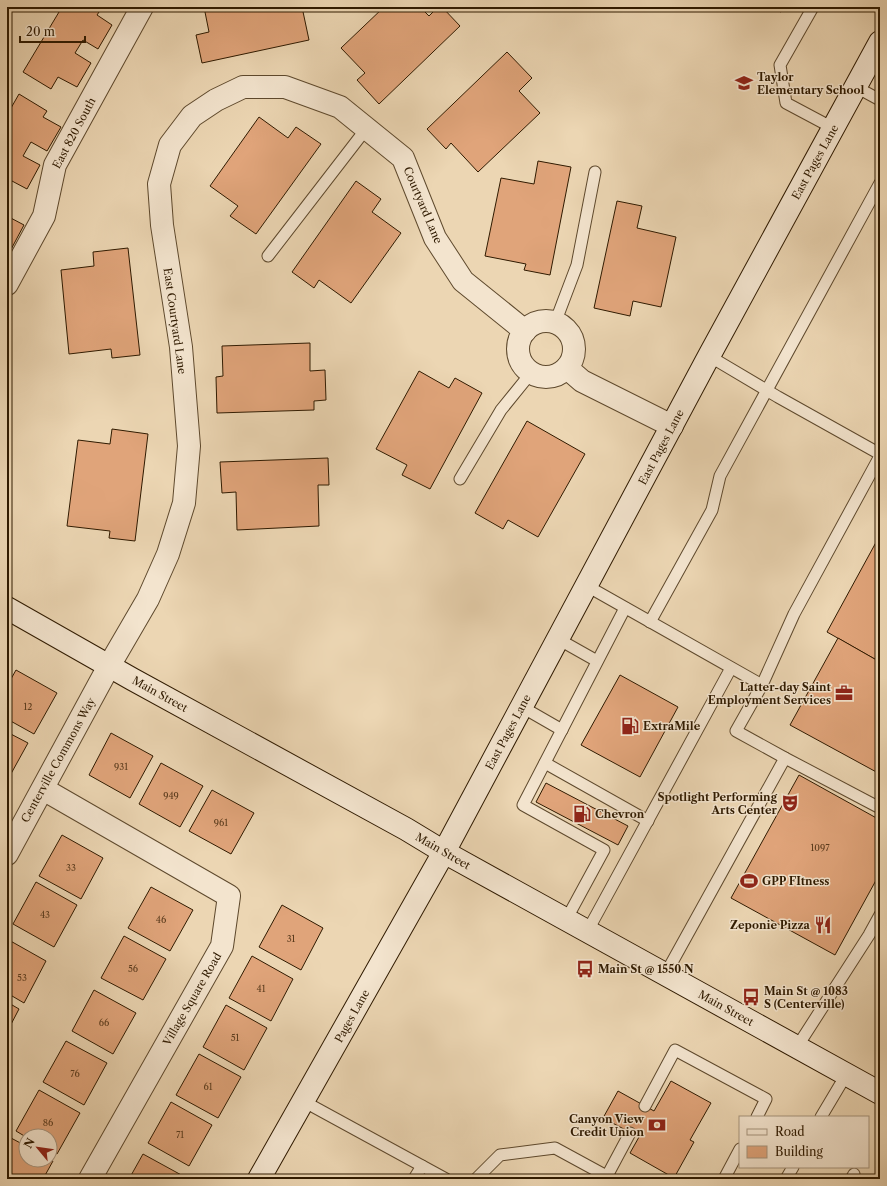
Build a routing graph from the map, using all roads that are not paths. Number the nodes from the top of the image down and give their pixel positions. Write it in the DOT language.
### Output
graph roads {
  1 [pos="142,7"];
  2 [pos="813,7"];
  3 [pos="880,42"];
  4 [pos="285,87"];
  5 [pos="856,87"];
  6 [pos="880,100"];
  7 [pos="833,128"];
  8 [pos="366,129"];
  9 [pos="595,172"];
  10 [pos="880,183"];
  11 [pos="268,256"];
  12 [pos="7,284"];
  13 [pos="555,322"];
  14 [pos="525,332"];
  15 [pos="709,356"];
  16 [pos="567,368"];
  17 [pos="531,373"];
  18 [pos="767,390"];
  19 [pos="672,426"];
  20 [pos="880,455"];
  21 [pos="460,479"];
  22 [pos="587,586"];
  23 [pos="7,608"];
  24 [pos="626,608"];
  25 [pos="650,622"];
  26 [pos="558,639"];
  27 [pos="598,661"];
  28 [pos="109,666"];
  29 [pos="731,668"];
  30 [pos="762,685"];
  31 [pos="522,707"];
  32 [pos="562,730"];
  33 [pos="785,758"];
  34 [pos="545,763"];
  35 [pos="43,789"];
  36 [pos="880,808"];
  37 [pos="648,821"];
  38 [pos="444,852"];
  39 [pos="7,854"];
  40 [pos="880,915"];
  41 [pos="566,920"];
  42 [pos="587,932"];
  43 [pos="665,975"];
  44 [pos="797,1048"];
  45 [pos="846,1075"];
  46 [pos="880,1093"];
  47 [pos="303,1101"];
  48 [pos="645,1106"];
  49 [pos="758,1116"];
  50 [pos="823,1116"];
  51 [pos="630,1133"];
  52 [pos="739,1151"];
  53 [pos="422,1166"];
  54 [pos="792,1168"];
  55 [pos="609,1178"];
  56 [pos="90,1179"];
  57 [pos="259,1179"];
  58 [pos="414,1179"];
  59 [pos="446,1179"];
  60 [pos="476,1179"];
  61 [pos="724,1179"];
  62 [pos="786,1179"];
  1 -- 12 [label="street, East 820 South"];
  2 -- 7 [label="lane"];
  3 -- 5 [label="street, East Pages Lane"];
  4 -- 8 [label="street, Courtyard Lane"];
  4 -- 28 [label="street, East Courtyard Lane"];
  5 -- 6 [label="lane"];
  5 -- 7 [label="street, East Pages Lane"];
  7 -- 15 [label="street, East Pages Lane"];
  8 -- 11 [label="lane"];
  8 -- 14 [label="street, Courtyard Lane"];
  9 -- 13 [label="lane"];
  10 -- 18 [label="lane"];
  13 -- 14 [label="street"];
  13 -- 16 [label="street"];
  14 -- 17 [label="street"];
  15 -- 18 [label="lane"];
  15 -- 19 [label="street, East Pages Lane"];
  16 -- 17 [label="street"];
  16 -- 19 [label="street"];
  17 -- 21 [label="lane"];
  18 -- 20 [label="lane"];
  18 -- 25 [label="lane"];
  19 -- 22 [label="street, East Pages Lane"];
  20 -- 30 [label="lane"];
  22 -- 24 [label="lane"];
  22 -- 26 [label="street, East Pages Lane"];
  23 -- 28 [label="street, Main Street"];
  24 -- 25 [label="lane"];
  24 -- 27 [label="lane"];
  25 -- 29 [label="lane"];
  26 -- 27 [label="lane"];
  26 -- 31 [label="street, East Pages Lane"];
  27 -- 32 [label="lane"];
  28 -- 35 [label="street, Centerville Commons Way"];
  28 -- 38 [label="street, Main Street"];
  29 -- 30 [label="lane"];
  29 -- 37 [label="lane"];
  30 -- 33 [label="lane"];
  31 -- 32 [label="lane"];
  31 -- 38 [label="street, East Pages Lane"];
  32 -- 34 [label="lane"];
  33 -- 36 [label="lane"];
  33 -- 43 [label="lane"];
  34 -- 37 [label="lane"];
  34 -- 41 [label="lane"];
  35 -- 39 [label="street, Centerville Commons Way"];
  35 -- 56 [label="street, Village Square Road"];
  37 -- 42 [label="lane"];
  38 -- 41 [label="street, Main Street"];
  38 -- 47 [label="street, Pages Lane"];
  40 -- 44 [label="lane"];
  41 -- 42 [label="street, Main Street"];
  42 -- 43 [label="street, Main Street"];
  43 -- 44 [label="street, Main Street"];
  44 -- 45 [label="street, Main Street"];
  45 -- 46 [label="street, Main Street"];
  45 -- 50 [label="lane"];
  47 -- 53 [label="lane"];
  47 -- 57 [label="street, Pages Lane"];
  48 -- 49 [label="lane"];
  51 -- 55 [label="lane"];
  52 -- 61 [label="lane"];
  53 -- 58 [label="lane"];
  53 -- 59 [label="lane"];
  54 -- 62 [label="lane"];
  55 -- 60 [label="lane"];
}
